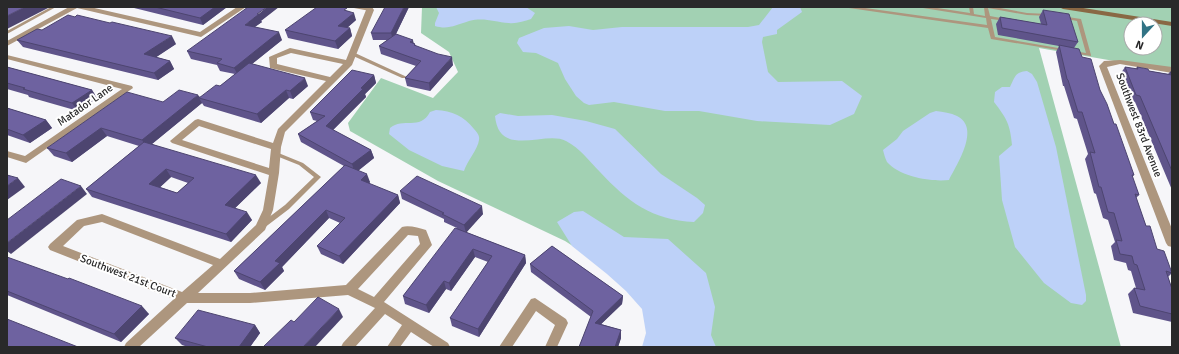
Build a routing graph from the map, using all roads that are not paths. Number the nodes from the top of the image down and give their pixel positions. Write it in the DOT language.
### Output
graph roads {
  1 [pos="54,7"];
  2 [pos="74,7"];
  3 [pos="80,7"];
  4 [pos="242,7"];
  5 [pos="354,7"];
  6 [pos="849,7"];
  7 [pos="923,7"];
  8 [pos="972,7"];
  9 [pos="987,7"];
  10 [pos="1063,7"];
  11 [pos="370,8"];
  12 [pos="1076,9"];
  13 [pos="972,15"];
  14 [pos="1052,16"];
  15 [pos="988,17"];
  16 [pos="1059,17"];
  17 [pos="1079,20"];
  18 [pos="1009,21"];
  19 [pos="1172,24"];
  20 [pos="990,27"];
  21 [pos="7,33"];
  22 [pos="7,44"];
  23 [pos="7,57"];
  24 [pos="351,58"];
  25 [pos="1172,70"];
  26 [pos="404,77"];
  27 [pos="332,80"];
  28 [pos="276,150"];
  29 [pos="7,154"];
  30 [pos="274,173"];
  31 [pos="261,227"];
  32 [pos="1172,243"];
  33 [pos="221,264"];
  34 [pos="349,290"];
  35 [pos="184,298"];
  36 [pos="380,305"];
  37 [pos="410,324"];
  38 [pos="130,347"];
  39 [pos="347,347"];
  40 [pos="393,347"];
  41 [pos="444,347"];
  42 [pos="505,347"];
  43 [pos="551,347"];
  1 -- 21 [label="lane"];
  2 -- 22 [label="street"];
  3 -- 4 [label="street"];
  5 -- 11 [label="lane"];
  6 -- 20 [label="lane"];
  7 -- 13 [label="lane"];
  8 -- 13 [label="lane"];
  9 -- 14 [label="lane"];
  9 -- 15 [label="lane"];
  10 -- 12 [label="street"];
  11 -- 24 [label="street"];
  12 -- 17 [label="lane"];
  12 -- 19 [label="street"];
  13 -- 15 [label="lane"];
  15 -- 18 [label="lane"];
  15 -- 20 [label="lane"];
  16 -- 17 [label="lane"];
  17 -- 20 [label="lane"];
  23 -- 29 [label="street, Matador Lane"];
  24 -- 26 [label="lane"];
  24 -- 27 [label="street"];
  24 -- 27 [label="street"];
  25 -- 32 [label="street, Southwest 83rd Avenue"];
  27 -- 28 [label="street"];
  28 -- 30 [label="street"];
  28 -- 30 [label="street"];
  28 -- 31 [label="lane"];
  30 -- 31 [label="street"];
  31 -- 33 [label="street"];
  33 -- 35 [label="street"];
  33 -- 35 [label="street, Southwest 21st Court"];
  34 -- 35 [label="street, Southwest 21st Court"];
  34 -- 36 [label="street"];
  34 -- 36 [label="street"];
  35 -- 38 [label="street"];
  36 -- 37 [label="street"];
  36 -- 39 [label="street"];
  37 -- 40 [label="street"];
  37 -- 41 [label="street"];
  42 -- 43 [label="street"];
}
